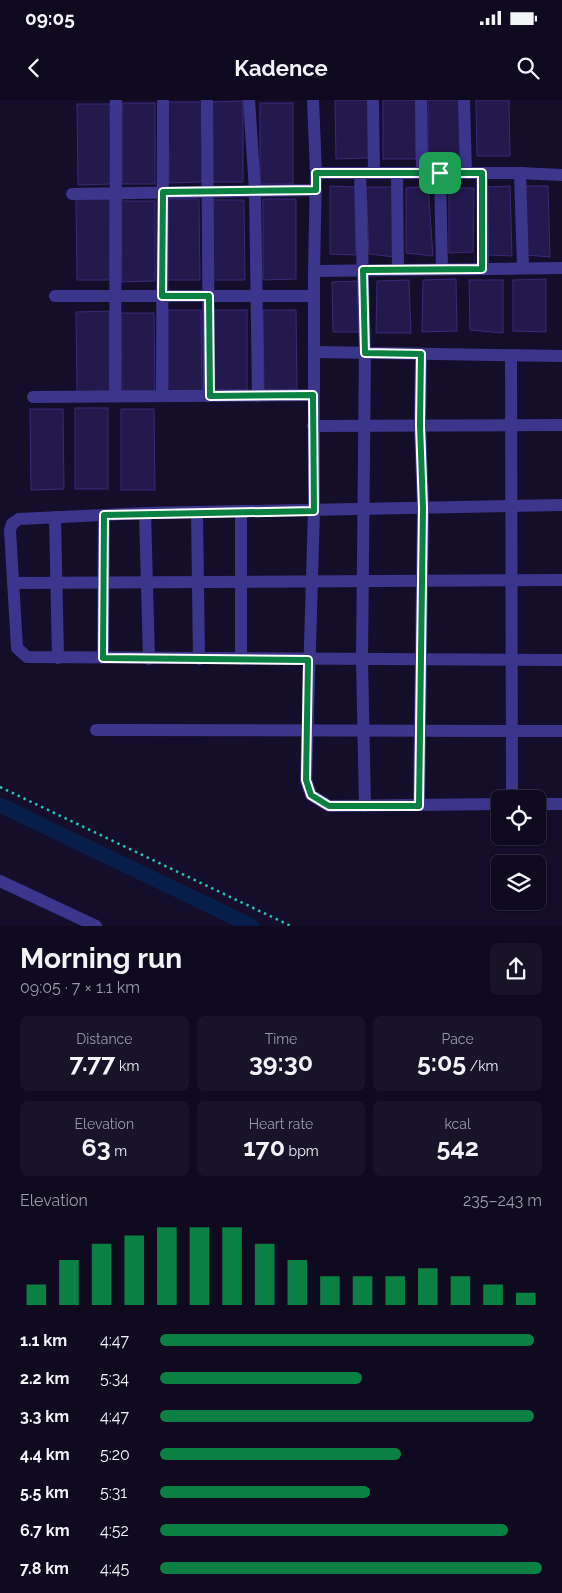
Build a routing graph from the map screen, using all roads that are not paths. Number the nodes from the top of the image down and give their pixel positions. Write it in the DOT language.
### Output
graph roads {
  1 [pos="116,100"];
  2 [pos="163,100"];
  3 [pos="207,100"];
  4 [pos="249,100"];
  5 [pos="313,100"];
  6 [pos="373,100"];
  7 [pos="421,100"];
  8 [pos="464,100"];
  9 [pos="316,173"];
  10 [pos="360,173"];
  11 [pos="374,173"];
  12 [pos="397,173"];
  13 [pos="422,173"];
  14 [pos="440,173"];
  15 [pos="466,173"];
  16 [pos="482,173"];
  17 [pos="520,173"];
  18 [pos="562,175"];
  19 [pos="255,190"];
  20 [pos="316,190"];
  21 [pos="207,191"];
  22 [pos="163,192"];
  23 [pos="117,193"];
  24 [pos="72,194"];
  25 [pos="523,268"];
  26 [pos="562,268"];
  27 [pos="442,269"];
  28 [pos="482,269"];
  29 [pos="363,270"];
  30 [pos="398,270"];
  31 [pos="314,271"];
  32 [pos="55,296"];
  33 [pos="116,296"];
  34 [pos="162,296"];
  35 [pos="209,296"];
  36 [pos="258,296"];
  37 [pos="314,296"];
  38 [pos="314,352"];
  39 [pos="365,353"];
  40 [pos="421,354"];
  41 [pos="511,355"];
  42 [pos="562,356"];
  43 [pos="313,395"];
  44 [pos="114,396"];
  45 [pos="162,396"];
  46 [pos="210,396"];
  47 [pos="258,396"];
  48 [pos="33,397"];
  49 [pos="364,425"];
  50 [pos="420,425"];
  51 [pos="510,425"];
  52 [pos="562,425"];
  53 [pos="313,426"];
  54 [pos="510,506"];
  55 [pos="562,506"];
  56 [pos="423,508"];
  57 [pos="364,509"];
  58 [pos="314,511"];
  59 [pos="197,512"];
  60 [pos="241,512"];
  61 [pos="145,513"];
  62 [pos="104,515"];
  63 [pos="55,517"];
  64 [pos="511,579"];
  65 [pos="363,580"];
  66 [pos="422,580"];
  67 [pos="562,580"];
  68 [pos="197,581"];
  69 [pos="242,581"];
  70 [pos="311,581"];
  71 [pos="57,582"];
  72 [pos="103,582"];
  73 [pos="147,582"];
  74 [pos="13,583"];
  75 [pos="58,658"];
  76 [pos="103,658"];
  77 [pos="149,659"];
  78 [pos="198,659"];
  79 [pos="241,659"];
  80 [pos="512,659"];
  81 [pos="308,660"];
  82 [pos="362,660"];
  83 [pos="421,660"];
  84 [pos="562,660"];
  85 [pos="96,730"];
  86 [pos="307,731"];
  87 [pos="364,731"];
  88 [pos="422,731"];
  89 [pos="512,731"];
  90 [pos="562,731"];
  91 [pos="512,790"];
  92 [pos="491,804"];
  93 [pos="546,804"];
  94 [pos="562,804"];
  95 [pos="365,806"];
  96 [pos="419,806"];
  97 [pos="0,881"];
  98 [pos="81,922"];
  99 [pos="96,926"];
  1 -- 23 [label="street"];
  2 -- 22 [label="street"];
  3 -- 21 [label="street"];
  4 -- 19 [label="street"];
  5 -- 9 [label="street"];
  6 -- 11 [label="street"];
  7 -- 13 [label="street"];
  8 -- 15 [label="street"];
  9 -- 10 [label="street"];
  9 -- 20 [label="street"];
  10 -- 11 [label="street"];
  10 -- 29 [label="street"];
  11 -- 12 [label="street"];
  12 -- 13 [label="street"];
  12 -- 30 [label="street"];
  13 -- 14 [label="street"];
  14 -- 15 [label="street"];
  14 -- 27 [label="street"];
  15 -- 16 [label="street"];
  16 -- 17 [label="street"];
  16 -- 28 [label="street"];
  17 -- 18 [label="street"];
  17 -- 25 [label="street"];
  19 -- 20 [label="street"];
  19 -- 21 [label="street"];
  19 -- 36 [label="street"];
  20 -- 31 [label="street"];
  21 -- 22 [label="street"];
  21 -- 35 [label="street"];
  22 -- 23 [label="street"];
  22 -- 34 [label="street"];
  23 -- 24 [label="street"];
  23 -- 33 [label="street"];
  25 -- 26 [label="street"];
  25 -- 28 [label="street"];
  27 -- 28 [label="street"];
  27 -- 30 [label="street"];
  29 -- 30 [label="street"];
  29 -- 31 [label="street"];
  29 -- 39 [label="street"];
  31 -- 37 [label="street"];
  32 -- 33 [label="street"];
  33 -- 34 [label="street"];
  33 -- 44 [label="street"];
  34 -- 35 [label="street"];
  34 -- 45 [label="street"];
  35 -- 36 [label="street"];
  35 -- 46 [label="street"];
  36 -- 37 [label="street"];
  36 -- 47 [label="street"];
  37 -- 38 [label="street"];
  38 -- 39 [label="street"];
  38 -- 43 [label="street"];
  39 -- 40 [label="street"];
  39 -- 49 [label="street"];
  40 -- 41 [label="street"];
  40 -- 50 [label="street"];
  41 -- 42 [label="street"];
  41 -- 51 [label="street"];
  43 -- 47 [label="street"];
  43 -- 53 [label="street"];
  44 -- 45 [label="street"];
  44 -- 48 [label="street"];
  45 -- 46 [label="street"];
  46 -- 47 [label="street"];
  49 -- 50 [label="street"];
  49 -- 53 [label="street"];
  49 -- 57 [label="street"];
  50 -- 51 [label="street"];
  50 -- 56 [label="street"];
  51 -- 52 [label="street"];
  51 -- 54 [label="street"];
  53 -- 58 [label="street"];
  54 -- 55 [label="street"];
  54 -- 56 [label="street"];
  54 -- 64 [label="street"];
  56 -- 57 [label="street"];
  56 -- 66 [label="street"];
  57 -- 58 [label="street"];
  57 -- 65 [label="street"];
  58 -- 60 [label="street"];
  58 -- 70 [label="street"];
  59 -- 60 [label="street"];
  59 -- 61 [label="street"];
  59 -- 68 [label="street"];
  60 -- 69 [label="street"];
  61 -- 62 [label="street"];
  61 -- 73 [label="street"];
  62 -- 63 [label="street"];
  62 -- 72 [label="street"];
  63 -- 71 [label="street"];
  63 -- 74 [label="street"];
  64 -- 66 [label="street"];
  64 -- 67 [label="street"];
  64 -- 80 [label="street"];
  65 -- 66 [label="street"];
  65 -- 70 [label="street"];
  65 -- 82 [label="street"];
  66 -- 83 [label="street"];
  68 -- 69 [label="street"];
  68 -- 73 [label="street"];
  68 -- 78 [label="street"];
  69 -- 70 [label="street"];
  69 -- 79 [label="street"];
  70 -- 81 [label="street"];
  71 -- 72 [label="street"];
  71 -- 74 [label="street"];
  71 -- 75 [label="street"];
  72 -- 73 [label="street"];
  72 -- 76 [label="street"];
  73 -- 77 [label="street"];
  74 -- 75 [label="street"];
  75 -- 76 [label="street"];
  76 -- 77 [label="street"];
  77 -- 78 [label="street"];
  78 -- 79 [label="street"];
  79 -- 81 [label="street"];
  80 -- 83 [label="street"];
  80 -- 84 [label="street"];
  80 -- 89 [label="street"];
  81 -- 82 [label="street"];
  81 -- 86 [label="street"];
  82 -- 83 [label="street"];
  82 -- 87 [label="street"];
  83 -- 88 [label="street"];
  85 -- 86 [label="street"];
  86 -- 87 [label="street"];
  86 -- 95 [label="street"];
  87 -- 88 [label="street"];
  87 -- 95 [label="street"];
  88 -- 89 [label="street"];
  88 -- 96 [label="street"];
  89 -- 90 [label="street"];
  89 -- 91 [label="street"];
  92 -- 96 [label="street"];
  93 -- 94 [label="street"];
  95 -- 96 [label="street"];
  97 -- 98 [label="street"];
  98 -- 99 [label="street"];
}
